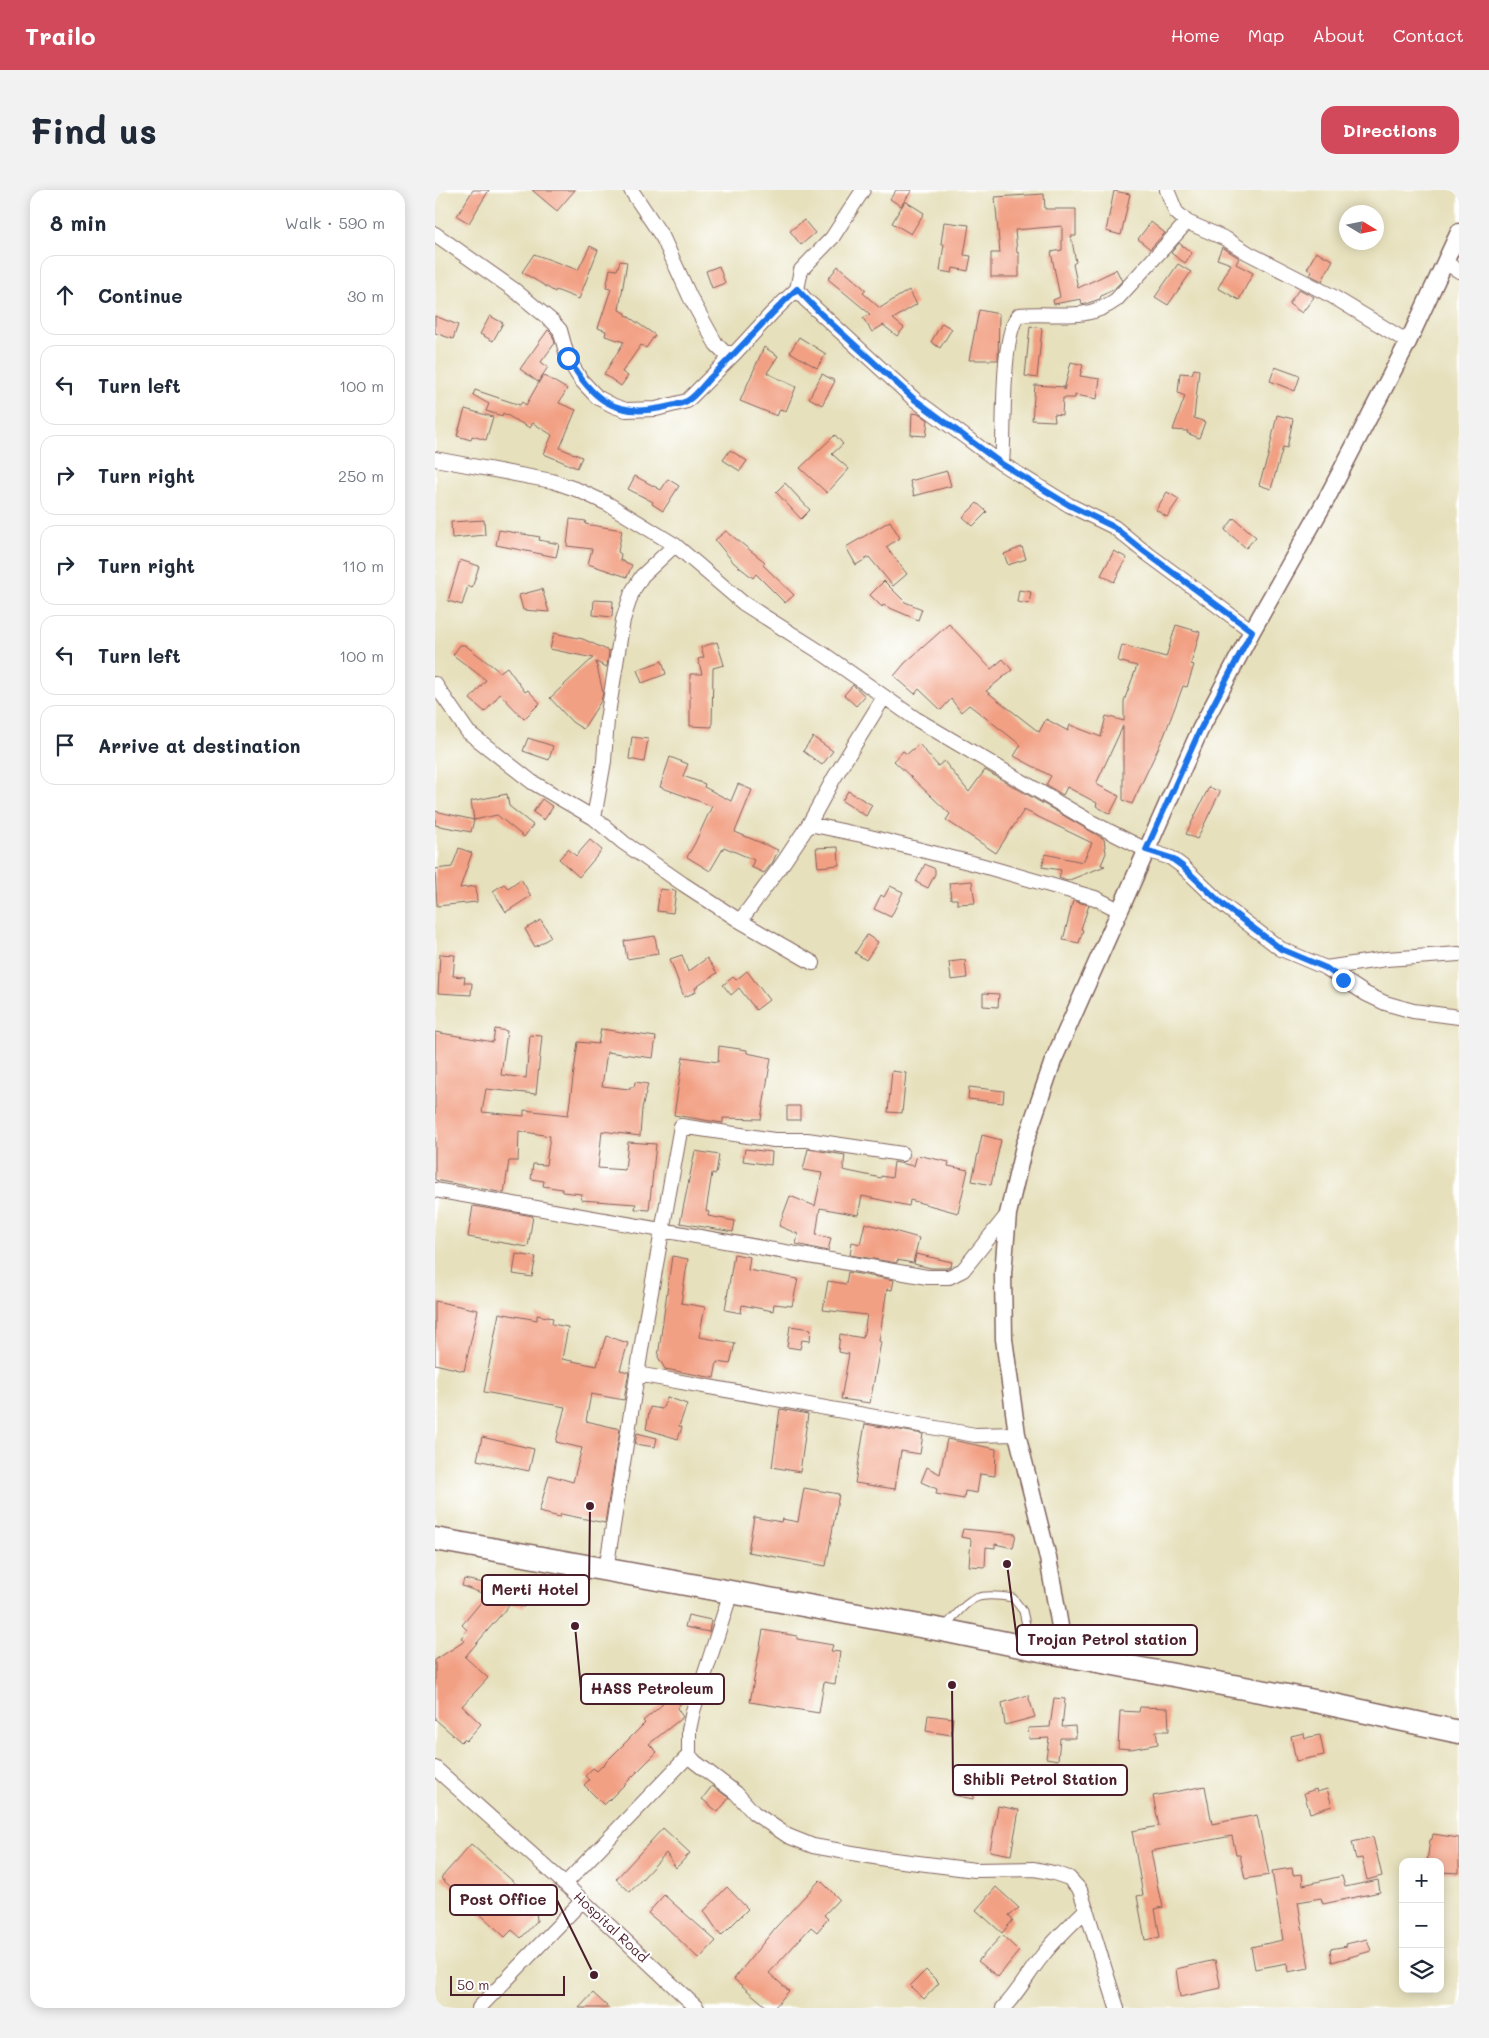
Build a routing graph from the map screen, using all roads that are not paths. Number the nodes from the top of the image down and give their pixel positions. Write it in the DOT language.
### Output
graph roads {
  1 [pos="631,190"];
  2 [pos="863,190"];
  3 [pos="1167,190"];
  4 [pos="1187,222"];
  5 [pos="1459,232"];
  6 [pos="435,234"];
  7 [pos="1452,267"];
  8 [pos="797,289"];
  9 [pos="1408,342"];
  10 [pos="735,354"];
  11 [pos="435,459"];
  12 [pos="1002,464"];
  13 [pos="675,545"];
  14 [pos="1252,631"];
  15 [pos="435,684"];
  16 [pos="883,697"];
  17 [pos="594,818"];
  18 [pos="809,824"];
  19 [pos="1146,850"];
  20 [pos="1119,910"];
  21 [pos="741,921"];
  22 [pos="1459,954"];
  23 [pos="813,963"];
  24 [pos="1326,968"];
  25 [pos="1459,1017"];
  26 [pos="902,1154"];
  27 [pos="435,1190"];
  28 [pos="1008,1214"];
  29 [pos="662,1230"];
  30 [pos="637,1374"];
  31 [pos="1017,1434"];
  32 [pos="435,1539"];
  33 [pos="606,1570"];
  34 [pos="731,1592"];
  35 [pos="942,1630"];
  36 [pos="1031,1648"];
  37 [pos="1065,1655"];
  38 [pos="1459,1732"];
  39 [pos="689,1755"];
  40 [pos="435,1768"];
  41 [pos="565,1884"];
  42 [pos="582,1901"];
  43 [pos="1087,1909"];
  44 [pos="479,2008"];
  45 [pos="697,2008"];
  46 [pos="1003,2008"];
  47 [pos="1117,2008"];
  1 -- 10 [label="street"];
  2 -- 8 [label="street"];
  3 -- 4 [label="street"];
  4 -- 9 [label="street"];
  4 -- 12 [label="street"];
  5 -- 7 [label="street"];
  6 -- 10 [label="street"];
  7 -- 9 [label="street"];
  8 -- 10 [label="street"];
  8 -- 12 [label="street"];
  9 -- 14 [label="street"];
  11 -- 13 [label="street"];
  12 -- 14 [label="street"];
  13 -- 16 [label="street"];
  13 -- 17 [label="street"];
  14 -- 19 [label="street"];
  15 -- 17 [label="street"];
  16 -- 18 [label="street"];
  16 -- 19 [label="street"];
  17 -- 21 [label="street"];
  18 -- 20 [label="street"];
  18 -- 21 [label="street"];
  19 -- 20 [label="street"];
  19 -- 24 [label="street"];
  20 -- 28 [label="street"];
  21 -- 23 [label="street"];
  22 -- 24 [label="street"];
  24 -- 25 [label="street"];
  26 -- 29 [label="street"];
  27 -- 29 [label="street"];
  28 -- 29 [label="street"];
  28 -- 31 [label="street"];
  29 -- 30 [label="street"];
  30 -- 31 [label="street"];
  30 -- 33 [label="street"];
  31 -- 37 [label="street"];
  32 -- 33 [label="highway"];
  33 -- 34 [label="highway"];
  34 -- 35 [label="highway"];
  34 -- 39 [label="street"];
  35 -- 36 [label="highway"];
  35 -- 36 [label="lane"];
  36 -- 37 [label="highway"];
  37 -- 38 [label="highway"];
  39 -- 41 [label="street"];
  39 -- 43 [label="street"];
  40 -- 41 [label="street, Hospital Road"];
  41 -- 42 [label="street, Hospital Road"];
  42 -- 44 [label="street"];
  42 -- 45 [label="street, Hospital Road"];
  43 -- 46 [label="street"];
  43 -- 47 [label="street"];
}
